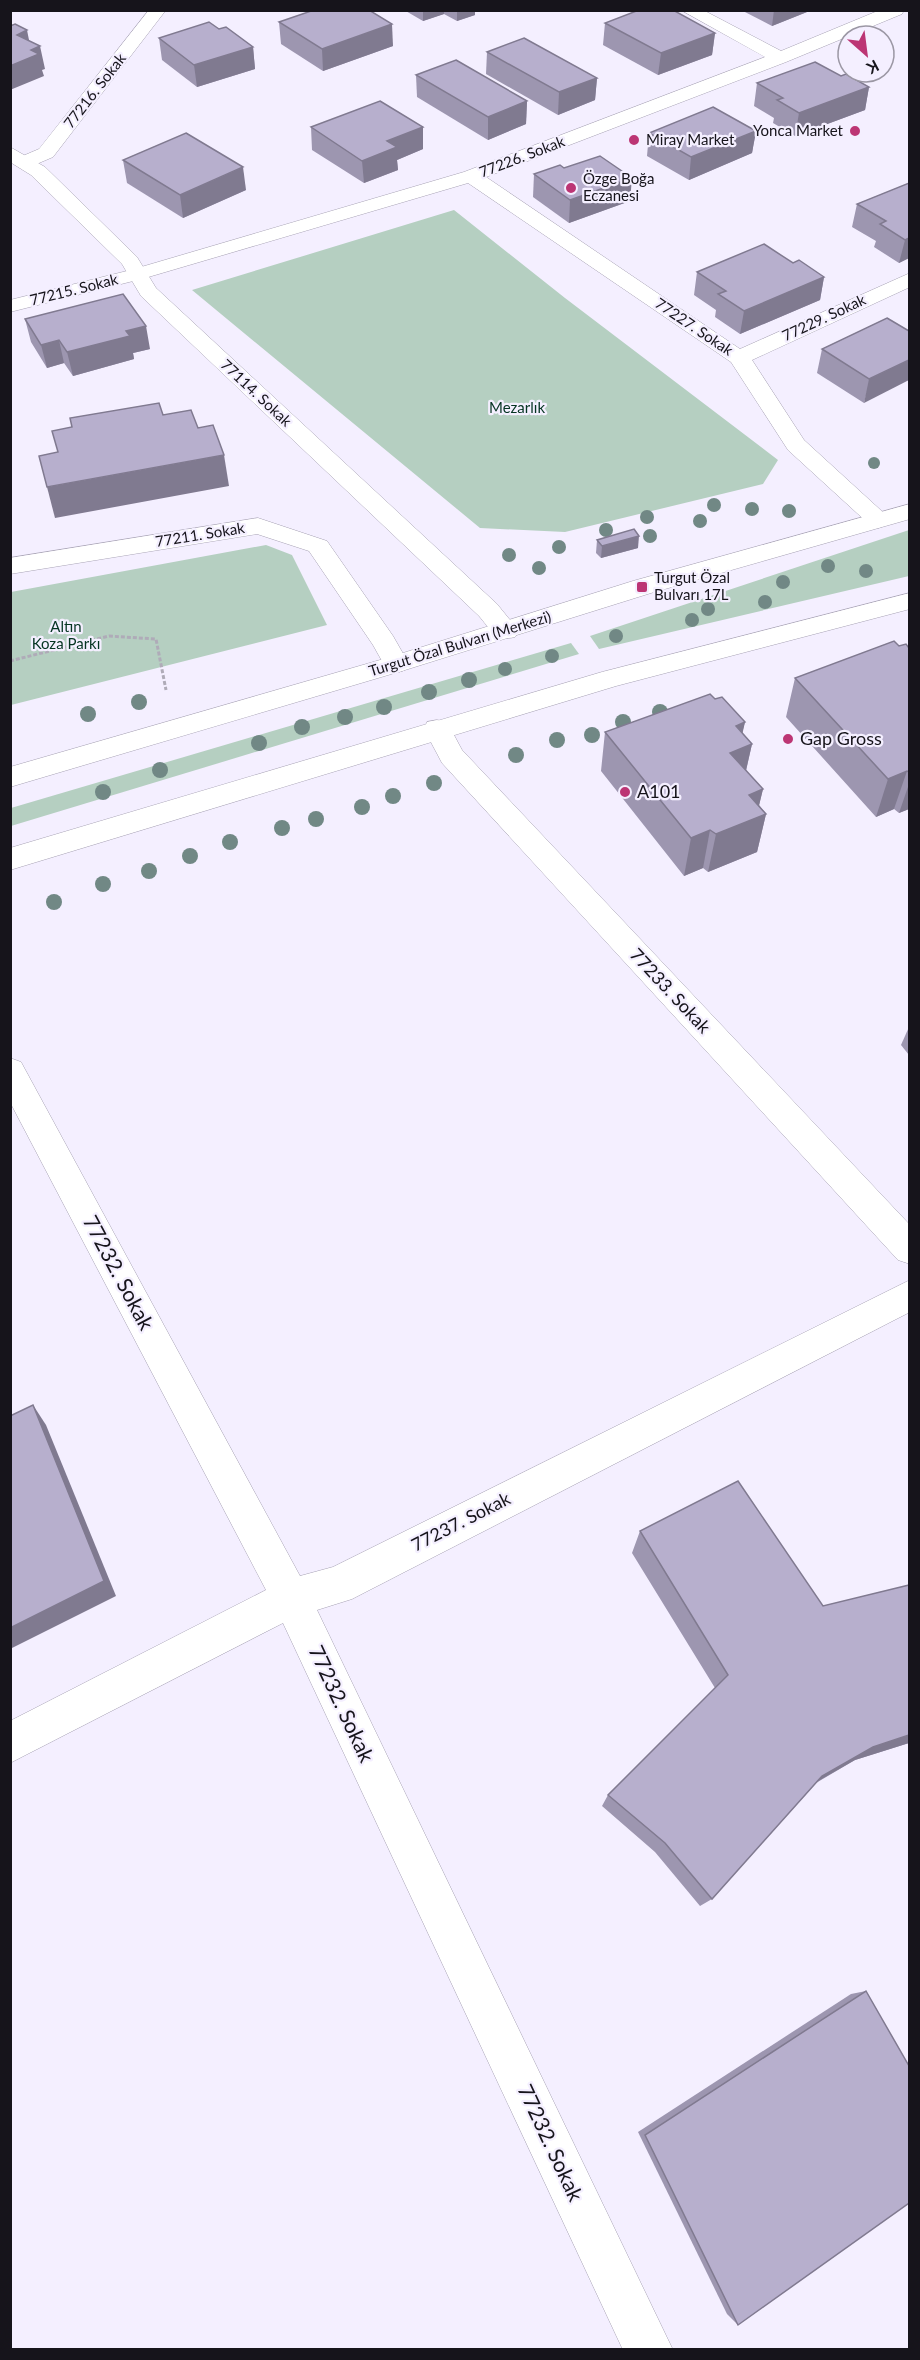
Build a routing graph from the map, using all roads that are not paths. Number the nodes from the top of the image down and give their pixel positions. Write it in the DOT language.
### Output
graph roads {
  1 [pos="158,10"];
  2 [pos="689,10"];
  3 [pos="896,10"];
  4 [pos="780,58"];
  5 [pos="18,158"];
  6 [pos="471,176"];
  7 [pos="138,274"];
  8 [pos="909,279"];
  9 [pos="10,306"];
  10 [pos="739,358"];
  11 [pos="909,511"];
  12 [pos="878,519"];
  13 [pos="10,566"];
  14 [pos="909,601"];
  15 [pos="506,631"];
  16 [pos="396,664"];
  17 [pos="437,729"];
  18 [pos="10,777"];
  19 [pos="10,858"];
  20 [pos="10,1071"];
  21 [pos="909,1249"];
  22 [pos="909,1295"];
  23 [pos="291,1598"];
  24 [pos="10,1743"];
  25 [pos="649,2349"];
  1 -- 5 [label="street, 77216. Sokak"];
  2 -- 4 [label="street"];
  3 -- 4 [label="street, 77226. Sokak"];
  4 -- 6 [label="street, 77226. Sokak"];
  5 -- 7 [label="street, 77114. Sokak"];
  6 -- 7 [label="street, 77226. Sokak"];
  6 -- 10 [label="street, 77227. Sokak"];
  7 -- 9 [label="street, 77215. Sokak"];
  7 -- 15 [label="street, 77114. Sokak"];
  8 -- 10 [label="street, 77229. Sokak"];
  10 -- 12 [label="street, 77227. Sokak"];
  11 -- 12 [label="street, Turgut Özal Bulvarı (Merkezi)"];
  12 -- 15 [label="street, Turgut Özal Bulvarı (Merkezi)"];
  13 -- 16 [label="street, 77211. Sokak"];
  14 -- 17 [label="street"];
  15 -- 16 [label="street, Turgut Özal Bulvarı (Merkezi)"];
  16 -- 18 [label="street, Turgut Özal Bulvarı (Merkezi)"];
  17 -- 19 [label="street"];
  17 -- 21 [label="street, 77233. Sokak"];
  20 -- 23 [label="street, 77232. Sokak"];
  22 -- 23 [label="street, 77237. Sokak"];
  23 -- 24 [label="street, 77237. Sokak"];
  23 -- 25 [label="street, 77232. Sokak"];
}
